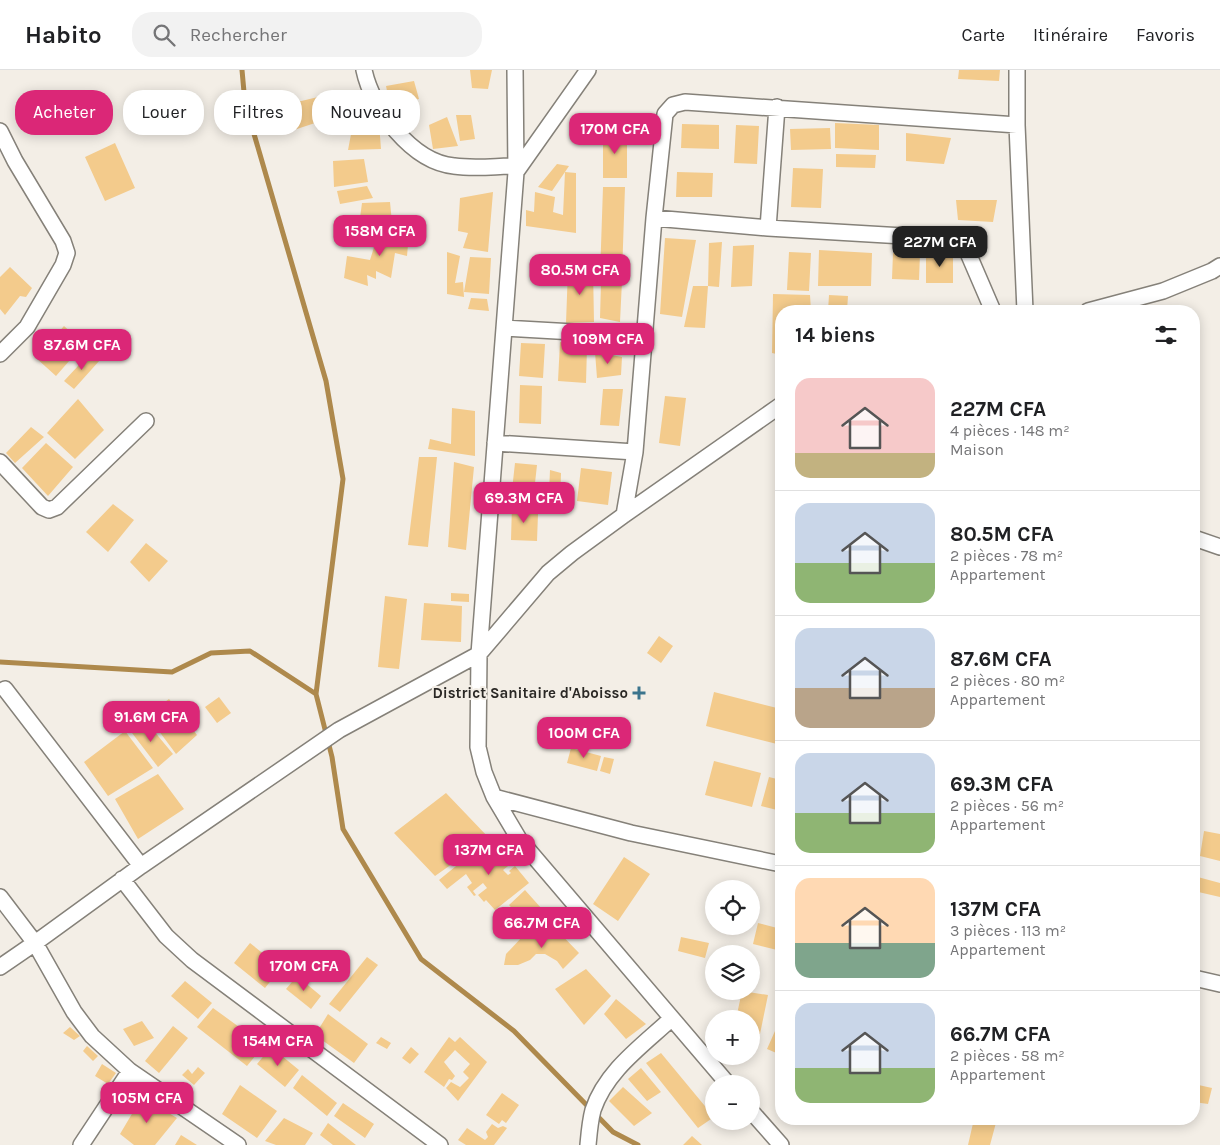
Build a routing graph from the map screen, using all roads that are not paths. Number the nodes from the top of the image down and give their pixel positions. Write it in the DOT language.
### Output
graph roads {
  1 [pos="364,70"];
  2 [pos="515,70"];
  3 [pos="588,70"];
  4 [pos="1017,70"];
  5 [pos="776,107"];
  6 [pos="1016,125"];
  7 [pos="0,131"];
  8 [pos="516,169"];
  9 [pos="654,218"];
  10 [pos="768,228"];
  11 [pos="1220,266"];
  12 [pos="990,305"];
  13 [pos="1025,305"];
  14 [pos="1110,305"];
  15 [pos="504,328"];
  16 [pos="644,336"];
  17 [pos="0,354"];
  18 [pos="775,409"];
  19 [pos="146,421"];
  20 [pos="495,444"];
  21 [pos="635,452"];
  22 [pos="0,462"];
  23 [pos="624,515"];
  24 [pos="1200,540"];
  25 [pos="1220,547"];
  26 [pos="479,654"];
  27 [pos="5,690"];
  28 [pos="494,797"];
  29 [pos="775,863"];
  30 [pos="141,866"];
  31 [pos="122,880"];
  32 [pos="0,897"];
  33 [pos="35,943"];
  34 [pos="0,967"];
  35 [pos="1200,979"];
  36 [pos="1220,984"];
  37 [pos="671,1019"];
  38 [pos="130,1071"];
  39 [pos="720,1075"];
  40 [pos="760,1121"];
  41 [pos="233,1143"];
  42 [pos="81,1145"];
  43 [pos="440,1145"];
  44 [pos="588,1145"];
  45 [pos="781,1145"];
  1 -- 8 [label="street"];
  2 -- 8 [label="street"];
  3 -- 8 [label="street"];
  4 -- 6 [label="street"];
  5 -- 6 [label="street"];
  5 -- 9 [label="street"];
  5 -- 10 [label="street"];
  6 -- 13 [label="street"];
  7 -- 17 [label="street"];
  8 -- 15 [label="street"];
  9 -- 10 [label="street"];
  9 -- 16 [label="street"];
  10 -- 12 [label="street"];
  11 -- 14 [label="street"];
  15 -- 16 [label="street"];
  15 -- 20 [label="street"];
  16 -- 21 [label="street"];
  18 -- 23 [label="street"];
  19 -- 22 [label="street"];
  20 -- 21 [label="street"];
  20 -- 26 [label="street"];
  21 -- 23 [label="street"];
  23 -- 26 [label="street"];
  24 -- 25 [label="street"];
  26 -- 28 [label="street"];
  26 -- 30 [label="street"];
  27 -- 30 [label="street"];
  28 -- 29 [label="street"];
  28 -- 37 [label="street"];
  30 -- 31 [label="street"];
  31 -- 33 [label="street"];
  31 -- 43 [label="street"];
  32 -- 33 [label="street"];
  33 -- 34 [label="street"];
  33 -- 38 [label="street"];
  35 -- 36 [label="street"];
  37 -- 39 [label="street"];
  37 -- 44 [label="street"];
  38 -- 41 [label="street"];
  38 -- 42 [label="street"];
  40 -- 45 [label="street"];
}
